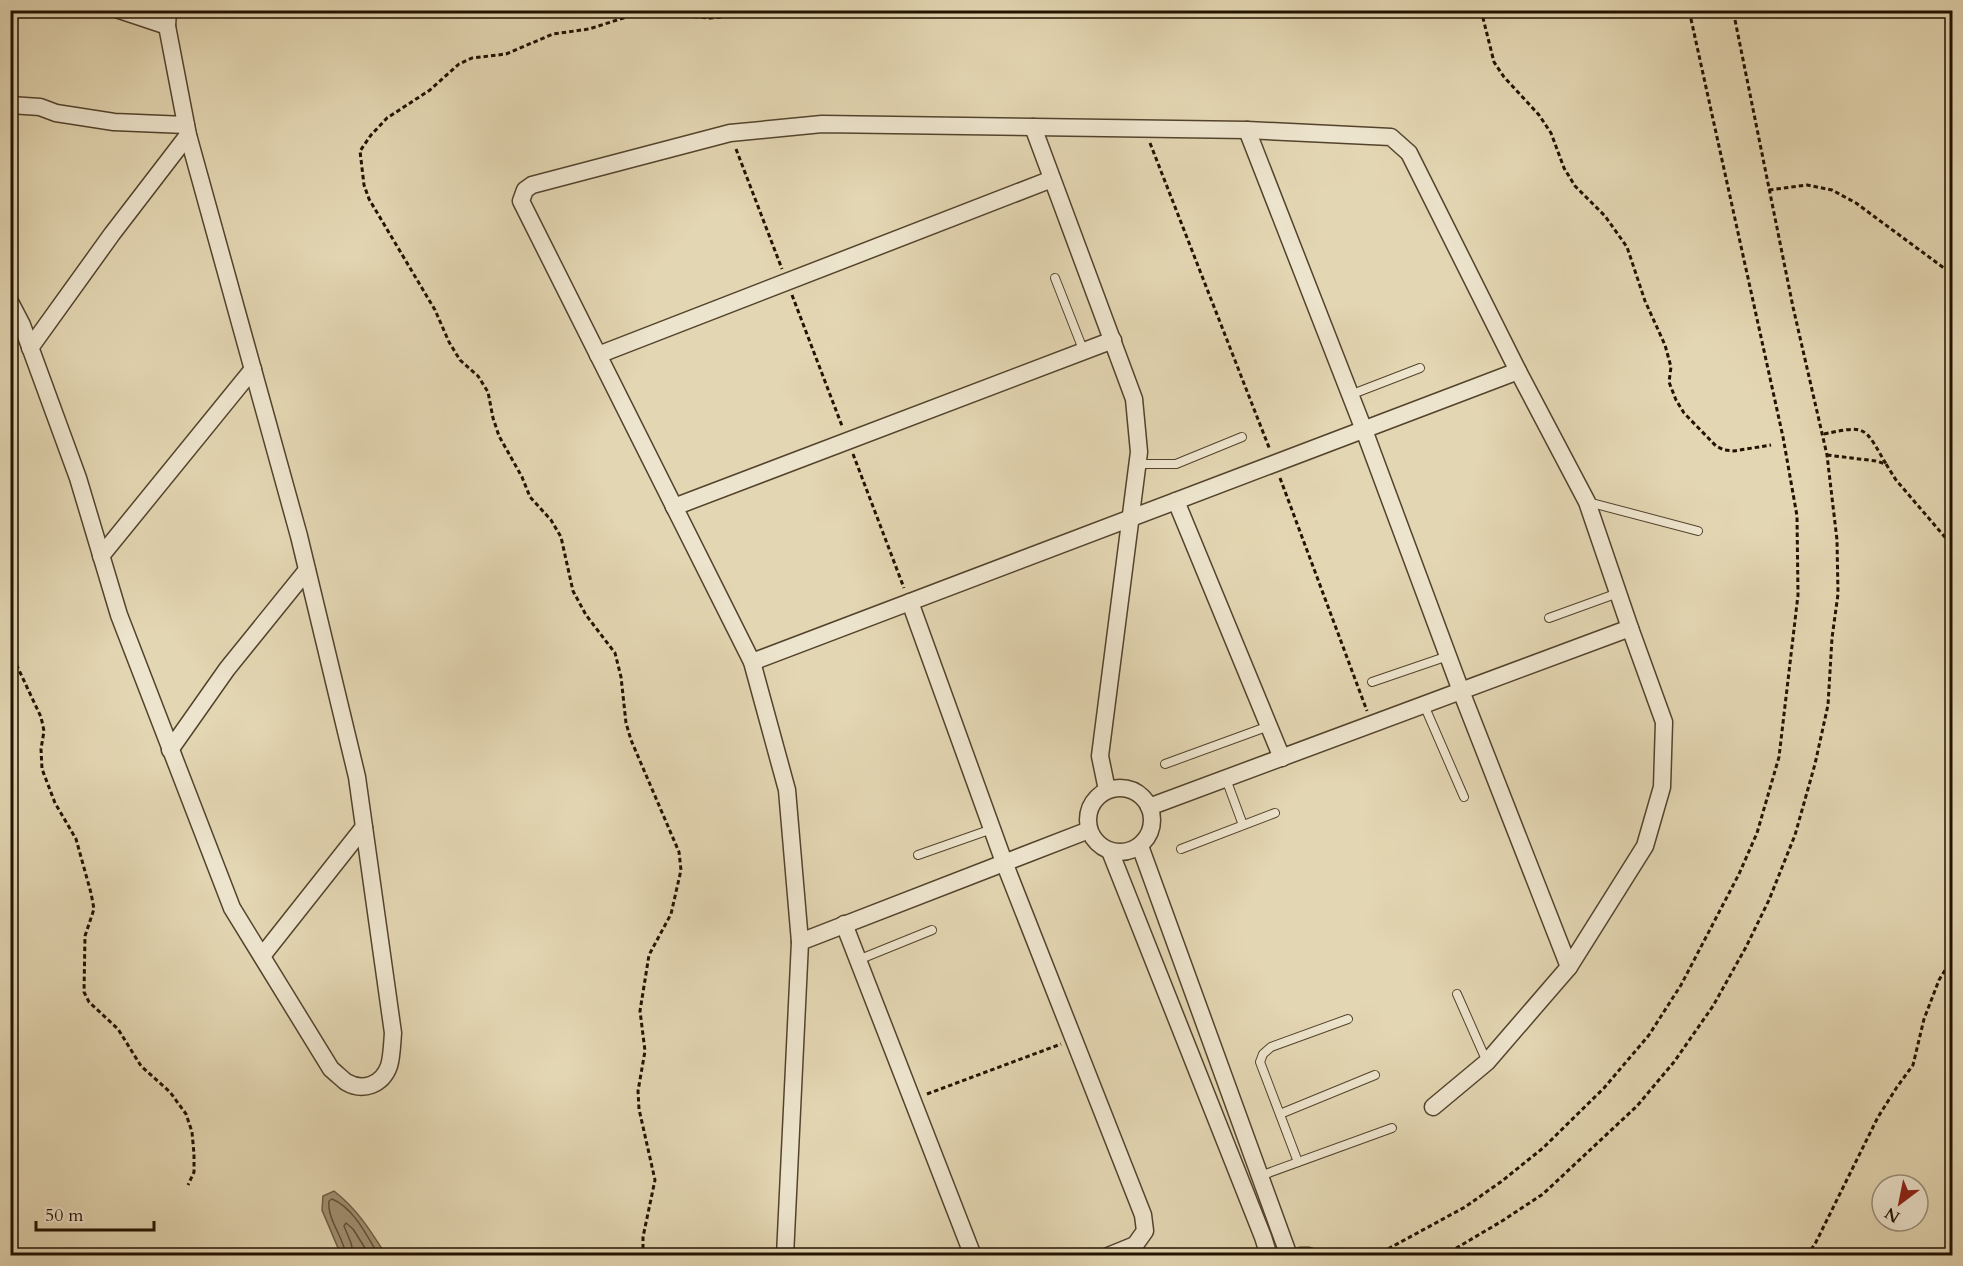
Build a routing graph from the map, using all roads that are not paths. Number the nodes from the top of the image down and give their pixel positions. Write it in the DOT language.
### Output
graph roads {
  1 [pos="119,10"];
  2 [pos="168,18"];
  3 [pos="10,105"];
  4 [pos="1033,127"];
  5 [pos="187,130"];
  6 [pos="1247,130"];
  7 [pos="1053,179"];
  8 [pos="1055,278"];
  9 [pos="10,302"];
  10 [pos="1113,340"];
  11 [pos="30,348"];
  12 [pos="1084,352"];
  13 [pos="598,355"];
  14 [pos="1420,368"];
  15 [pos="253,369"];
  16 [pos="1518,371"];
  17 [pos="1350,395"];
  18 [pos="1364,430"];
  19 [pos="1242,436"];
  20 [pos="1138,464"];
  21 [pos="1176,501"];
  22 [pos="1587,502"];
  23 [pos="674,507"];
  24 [pos="1131,519"];
  25 [pos="1698,531"];
  26 [pos="101,556"];
  27 [pos="307,570"];
  28 [pos="1618,593"];
  29 [pos="910,602"];
  30 [pos="1549,618"];
  31 [pos="1630,628"];
  32 [pos="1448,656"];
  33 [pos="752,662"];
  34 [pos="1372,682"];
  35 [pos="1461,691"];
  36 [pos="1424,705"];
  37 [pos="1269,726"];
  38 [pos="170,750"];
  39 [pos="1282,758"];
  40 [pos="1165,764"];
  41 [pos="1226,779"];
  42 [pos="1107,790"];
  43 [pos="1464,797"];
  44 [pos="1149,807"];
  45 [pos="1275,813"];
  46 [pos="1243,825"];
  47 [pos="364,827"];
  48 [pos="992,829"];
  49 [pos="1089,830"];
  50 [pos="1140,846"];
  51 [pos="1181,849"];
  52 [pos="1110,851"];
  53 [pos="918,855"];
  54 [pos="1004,862"];
  55 [pos="844,924"];
  56 [pos="932,930"];
  57 [pos="800,942"];
  58 [pos="262,956"];
  59 [pos="858,960"];
  60 [pos="1569,967"];
  61 [pos="1457,994"];
  62 [pos="1348,1019"];
  63 [pos="1487,1062"];
  64 [pos="1375,1075"];
  65 [pos="1433,1107"];
  66 [pos="1236,1111"];
  67 [pos="1280,1114"];
  68 [pos="1216,1119"];
  69 [pos="1392,1128"];
  70 [pos="1298,1162"];
  71 [pos="1260,1176"];
  72 [pos="785,1256"];
  73 [pos="973,1256"];
  74 [pos="1108,1256"];
  75 [pos="1269,1256"];
  76 [pos="1289,1256"];
  77 [pos="1300,1256"];
  78 [pos="1309,1256"];
  1 -- 2 [label="street"];
  2 -- 5 [label="street"];
  3 -- 5 [label="street"];
  4 -- 6 [label="street"];
  4 -- 7 [label="street"];
  4 -- 13 [label="street"];
  5 -- 11 [label="street"];
  5 -- 15 [label="street"];
  6 -- 16 [label="street"];
  6 -- 17 [label="street"];
  7 -- 10 [label="street"];
  7 -- 13 [label="street"];
  8 -- 12 [label="lane"];
  9 -- 11 [label="street"];
  10 -- 12 [label="street"];
  10 -- 20 [label="street"];
  11 -- 26 [label="street"];
  12 -- 23 [label="street"];
  13 -- 23 [label="street"];
  14 -- 17 [label="lane"];
  15 -- 26 [label="street"];
  15 -- 27 [label="street"];
  16 -- 18 [label="street"];
  16 -- 22 [label="street"];
  17 -- 18 [label="street"];
  18 -- 21 [label="street"];
  18 -- 32 [label="street"];
  19 -- 20 [label="lane"];
  20 -- 24 [label="street"];
  21 -- 24 [label="street"];
  21 -- 37 [label="street"];
  22 -- 25 [label="lane"];
  22 -- 28 [label="street"];
  23 -- 33 [label="street"];
  24 -- 29 [label="street"];
  24 -- 42 [label="street"];
  26 -- 38 [label="street"];
  27 -- 38 [label="street"];
  27 -- 47 [label="street"];
  28 -- 30 [label="lane"];
  28 -- 31 [label="street"];
  29 -- 33 [label="street"];
  29 -- 48 [label="street"];
  31 -- 35 [label="street"];
  31 -- 60 [label="street"];
  32 -- 34 [label="lane"];
  32 -- 35 [label="street"];
  33 -- 57 [label="street"];
  35 -- 36 [label="street"];
  35 -- 60 [label="street"];
  36 -- 39 [label="street"];
  36 -- 43 [label="lane"];
  37 -- 39 [label="street"];
  37 -- 40 [label="lane"];
  38 -- 58 [label="street"];
  39 -- 41 [label="street"];
  41 -- 44 [label="street"];
  41 -- 46 [label="lane"];
  42 -- 44 [label="street"];
  42 -- 49 [label="street"];
  44 -- 50 [label="street"];
  45 -- 46 [label="lane"];
  46 -- 51 [label="lane"];
  47 -- 58 [label="street"];
  47 -- 58 [label="street"];
  48 -- 53 [label="lane"];
  48 -- 54 [label="street"];
  49 -- 52 [label="street"];
  49 -- 54 [label="street"];
  50 -- 52 [label="street"];
  50 -- 66 [label="street"];
  52 -- 68 [label="street"];
  54 -- 55 [label="street"];
  54 -- 74 [label="street"];
  55 -- 57 [label="street"];
  55 -- 59 [label="street"];
  56 -- 59 [label="lane"];
  57 -- 72 [label="street"];
  59 -- 73 [label="street"];
  60 -- 63 [label="street"];
  61 -- 63 [label="lane"];
  62 -- 67 [label="lane"];
  63 -- 65 [label="street"];
  64 -- 67 [label="lane"];
  66 -- 68 [label="street"];
  66 -- 71 [label="street"];
  67 -- 70 [label="lane"];
  68 -- 75 [label="street"];
  69 -- 70 [label="lane"];
  70 -- 71 [label="lane"];
  71 -- 76 [label="street"];
  77 -- 78 [label="street"];
}
